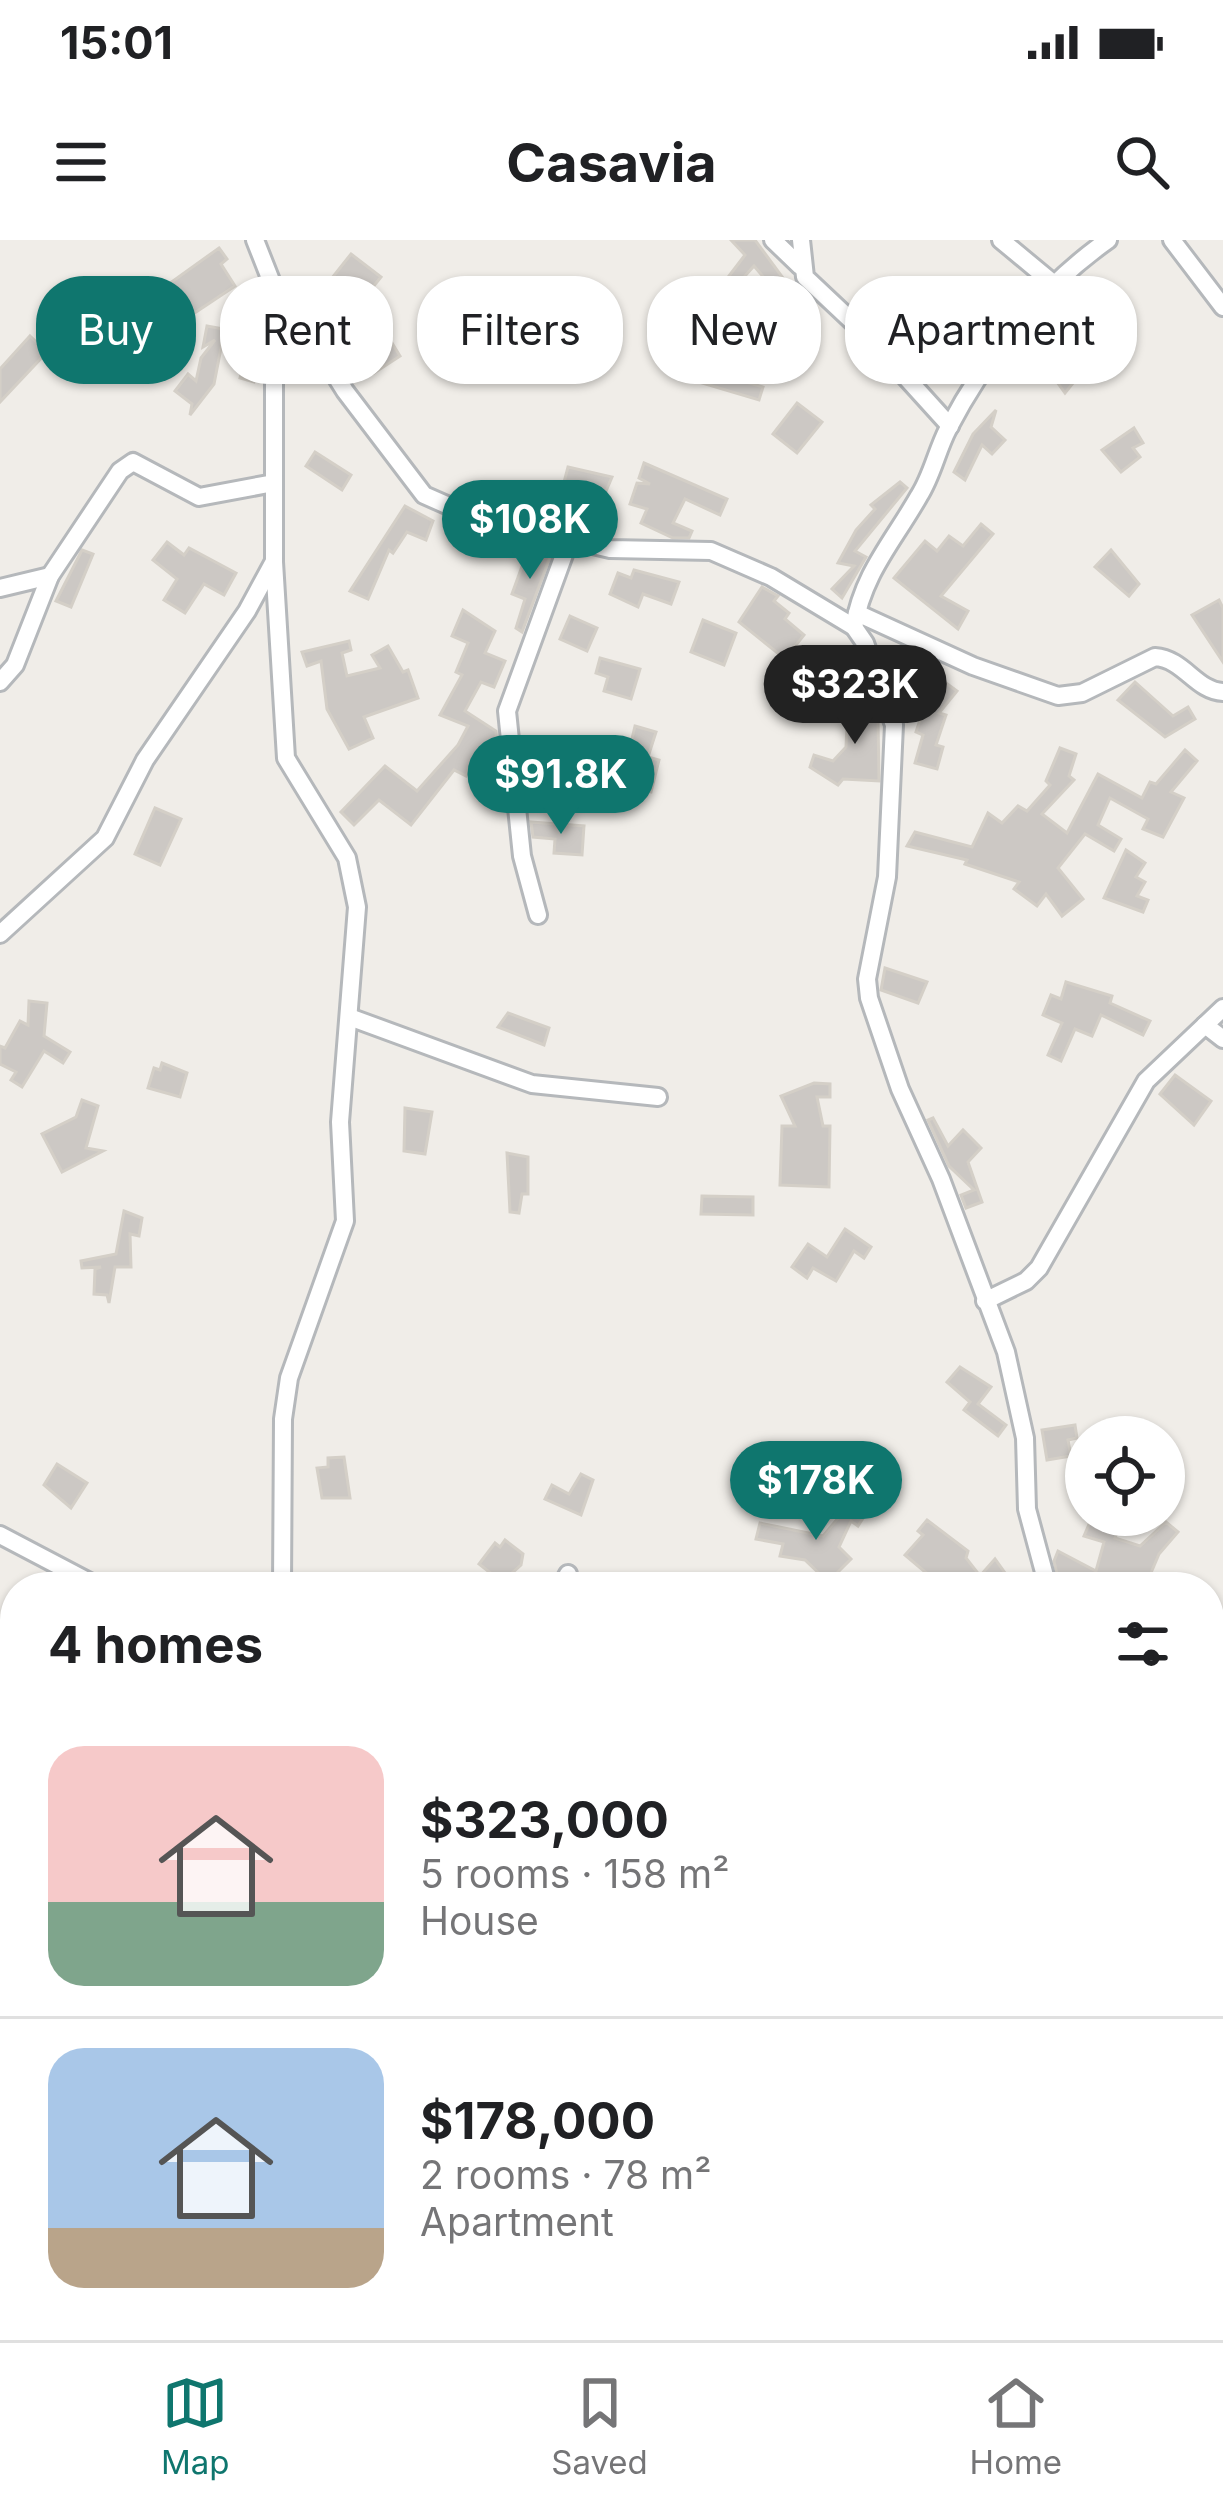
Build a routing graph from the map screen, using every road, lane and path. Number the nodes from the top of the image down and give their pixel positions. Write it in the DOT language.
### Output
graph roads {
  1 [pos="255,240"];
  2 [pos="773,240"];
  3 [pos="801,240"];
  4 [pos="1001,240"];
  5 [pos="1108,240"];
  6 [pos="1172,240"];
  7 [pos="800,266"];
  8 [pos="269,276"];
  9 [pos="1044,276"];
  10 [pos="1064,276"];
  11 [pos="1223,307"];
  12 [pos="274,384"];
  13 [pos="342,384"];
  14 [pos="977,384"];
  15 [pos="950,426"];
  16 [pos="274,484"];
  17 [pos="568,541"];
  18 [pos="274,562"];
  19 [pos="50,576"];
  20 [pos="0,588"];
  21 [pos="855,620"];
  22 [pos="0,682"];
  23 [pos="1223,692"];
  24 [pos="538,915"];
  25 [pos="0,934"];
  26 [pos="1223,1008"];
  27 [pos="352,1018"];
  28 [pos="1205,1025"];
  29 [pos="1223,1039"];
  30 [pos="658,1096"];
  31 [pos="985,1300"];
  32 [pos="0,1535"];
  33 [pos="70,1572"];
  34 [pos="282,1572"];
  35 [pos="1044,1572"];
  1 -- 8 [label="street"];
  2 -- 7 [label="street"];
  3 -- 7 [label="street"];
  4 -- 9 [label="street"];
  5 -- 10 [label="street"];
  6 -- 11 [label="street"];
  7 -- 15 [label="street"];
  12 -- 16 [label="street"];
  13 -- 17 [label="street"];
  14 -- 15 [label="street"];
  15 -- 21 [label="street"];
  16 -- 18 [label="street"];
  16 -- 19 [label="street"];
  17 -- 21 [label="street"];
  17 -- 24 [label="street"];
  18 -- 25 [label="street"];
  18 -- 27 [label="street"];
  19 -- 20 [label="street"];
  19 -- 22 [label="street"];
  21 -- 23 [label="street"];
  21 -- 31 [label="street"];
  26 -- 28 [label="street"];
  27 -- 30 [label="street"];
  27 -- 34 [label="street"];
  28 -- 29 [label="street"];
  28 -- 31 [label="street"];
  31 -- 35 [label="street"];
  32 -- 33 [label="street"];
}
